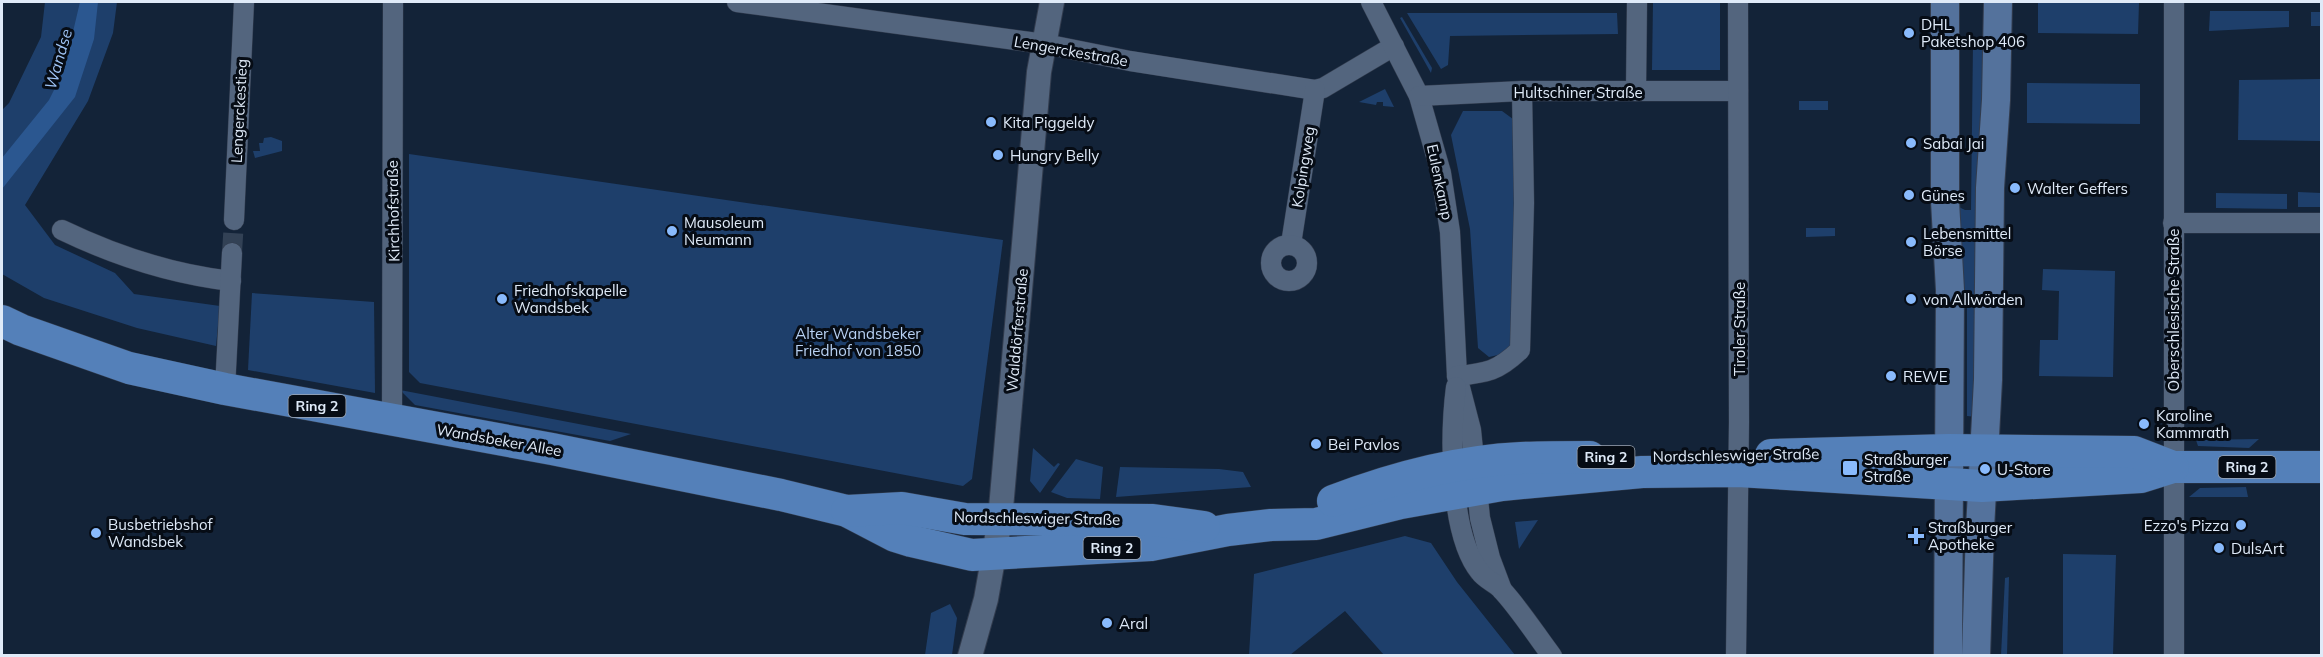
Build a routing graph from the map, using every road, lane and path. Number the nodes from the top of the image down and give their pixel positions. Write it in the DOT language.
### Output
graph roads {
  1 [pos="244,2"];
  2 [pos="393,2"];
  3 [pos="737,2"];
  4 [pos="1052,2"];
  5 [pos="1371,2"];
  6 [pos="1637,2"];
  7 [pos="1738,2"];
  8 [pos="1945,2"];
  9 [pos="1998,2"];
  10 [pos="2174,2"];
  11 [pos="1044,44"];
  12 [pos="1394,46"];
  13 [pos="1315,90"];
  14 [pos="1522,91"];
  15 [pos="1738,91"];
  16 [pos="1636,92"];
  17 [pos="1419,96"];
  18 [pos="234,220"];
  19 [pos="2173,223"];
  20 [pos="2322,223"];
  21 [pos="62,230"];
  22 [pos="1292,244"];
  23 [pos="232,253"];
  24 [pos="231,281"];
  25 [pos="2,321"];
  26 [pos="1457,375"];
  27 [pos="225,388"];
  28 [pos="392,421"];
  29 [pos="1949,450"];
  30 [pos="1984,450"];
  31 [pos="1738,463"];
  32 [pos="2173,467"];
  33 [pos="2322,467"];
  34 [pos="1465,478"];
  35 [pos="1949,485"];
  36 [pos="1982,486"];
  37 [pos="846,511"];
  38 [pos="1000,520"];
  39 [pos="1228,530"];
  40 [pos="995,555"];
  41 [pos="970,656"];
  42 [pos="1552,656"];
  43 [pos="1736,656"];
  44 [pos="1948,656"];
  45 [pos="1976,656"];
  46 [pos="2174,656"];
  1 -- 18 [label="street, Lengerckestieg"];
  2 -- 28 [label="street, Kirchhofstraße"];
  3 -- 11 [label="street, Lengerckestraße"];
  4 -- 11 [label="street, Walddörferstraße"];
  5 -- 12 [label="street, Eulenkamp"];
  6 -- 16 [label="street"];
  7 -- 15 [label="street, Tiroler Straße"];
  8 -- 29 [label="main road"];
  9 -- 30 [label="main road"];
  10 -- 19 [label="street, Oberschlesische Straße"];
  11 -- 13 [label="street, Lengerckestraße"];
  11 -- 38 [label="street, Walddörferstraße"];
  12 -- 13 [label="street"];
  12 -- 17 [label="street, Eulenkamp"];
  13 -- 22 [label="street, Kolpingweg"];
  14 -- 16 [label="street, Hultschiner Straße"];
  14 -- 17 [label="street, Hultschiner Straße"];
  14 -- 26 [label="street"];
  15 -- 16 [label="street, Hultschiner Straße"];
  15 -- 31 [label="street, Tiroler Straße"];
  17 -- 26 [label="street, Eulenkamp"];
  19 -- 20 [label="street"];
  19 -- 32 [label="street, Oberschlesische Straße"];
  21 -- 24 [label="street"];
  23 -- 24 [label="street"];
  24 -- 27 [label="street"];
  25 -- 27 [label="main road, Wandsbeker Allee / Ring 2"];
  26 -- 34 [label="street, Eulenkamp"];
  27 -- 28 [label="main road, Wandsbeker Allee / Ring 2"];
  28 -- 37 [label="main road, Wandsbeker Allee / Ring 2"];
  29 -- 30 [label="main road, Nordschleswiger Straße / Ring 2"];
  29 -- 31 [label="main road, Nordschleswiger Straße / Ring 2"];
  29 -- 35 [label="main road"];
  30 -- 32 [label="main road, Nordschleswiger Straße / Ring 2"];
  30 -- 36 [label="main road"];
  31 -- 34 [label="main road, Nordschleswiger Straße / Ring 2"];
  31 -- 35 [label="main road, Nordschleswiger Straße / Ring 2"];
  31 -- 43 [label="street, Tiroler Straße"];
  32 -- 33 [label="main road, Nordschleswiger Straße / Ring 2"];
  32 -- 36 [label="main road, Nordschleswiger Straße / Ring 2"];
  32 -- 46 [label="street, Oberschlesische Straße"];
  34 -- 39 [label="main road, Nordschleswiger Straße / Ring 2"];
  34 -- 42 [label="street, Eulenkamp"];
  35 -- 36 [label="main road, Nordschleswiger Straße / Ring 2"];
  35 -- 44 [label="main road"];
  36 -- 45 [label="main road"];
  37 -- 38 [label="main road, Nordschleswiger Straße / Ring 2"];
  37 -- 40 [label="main road, Wandsbeker Allee / Ring 2"];
  38 -- 39 [label="main road, Nordschleswiger Straße / Ring 2"];
  38 -- 40 [label="street, Walddörferstraße"];
  39 -- 40 [label="main road, Nordschleswiger Straße / Ring 2"];
  40 -- 41 [label="street, Walddörferstraße"];
}
